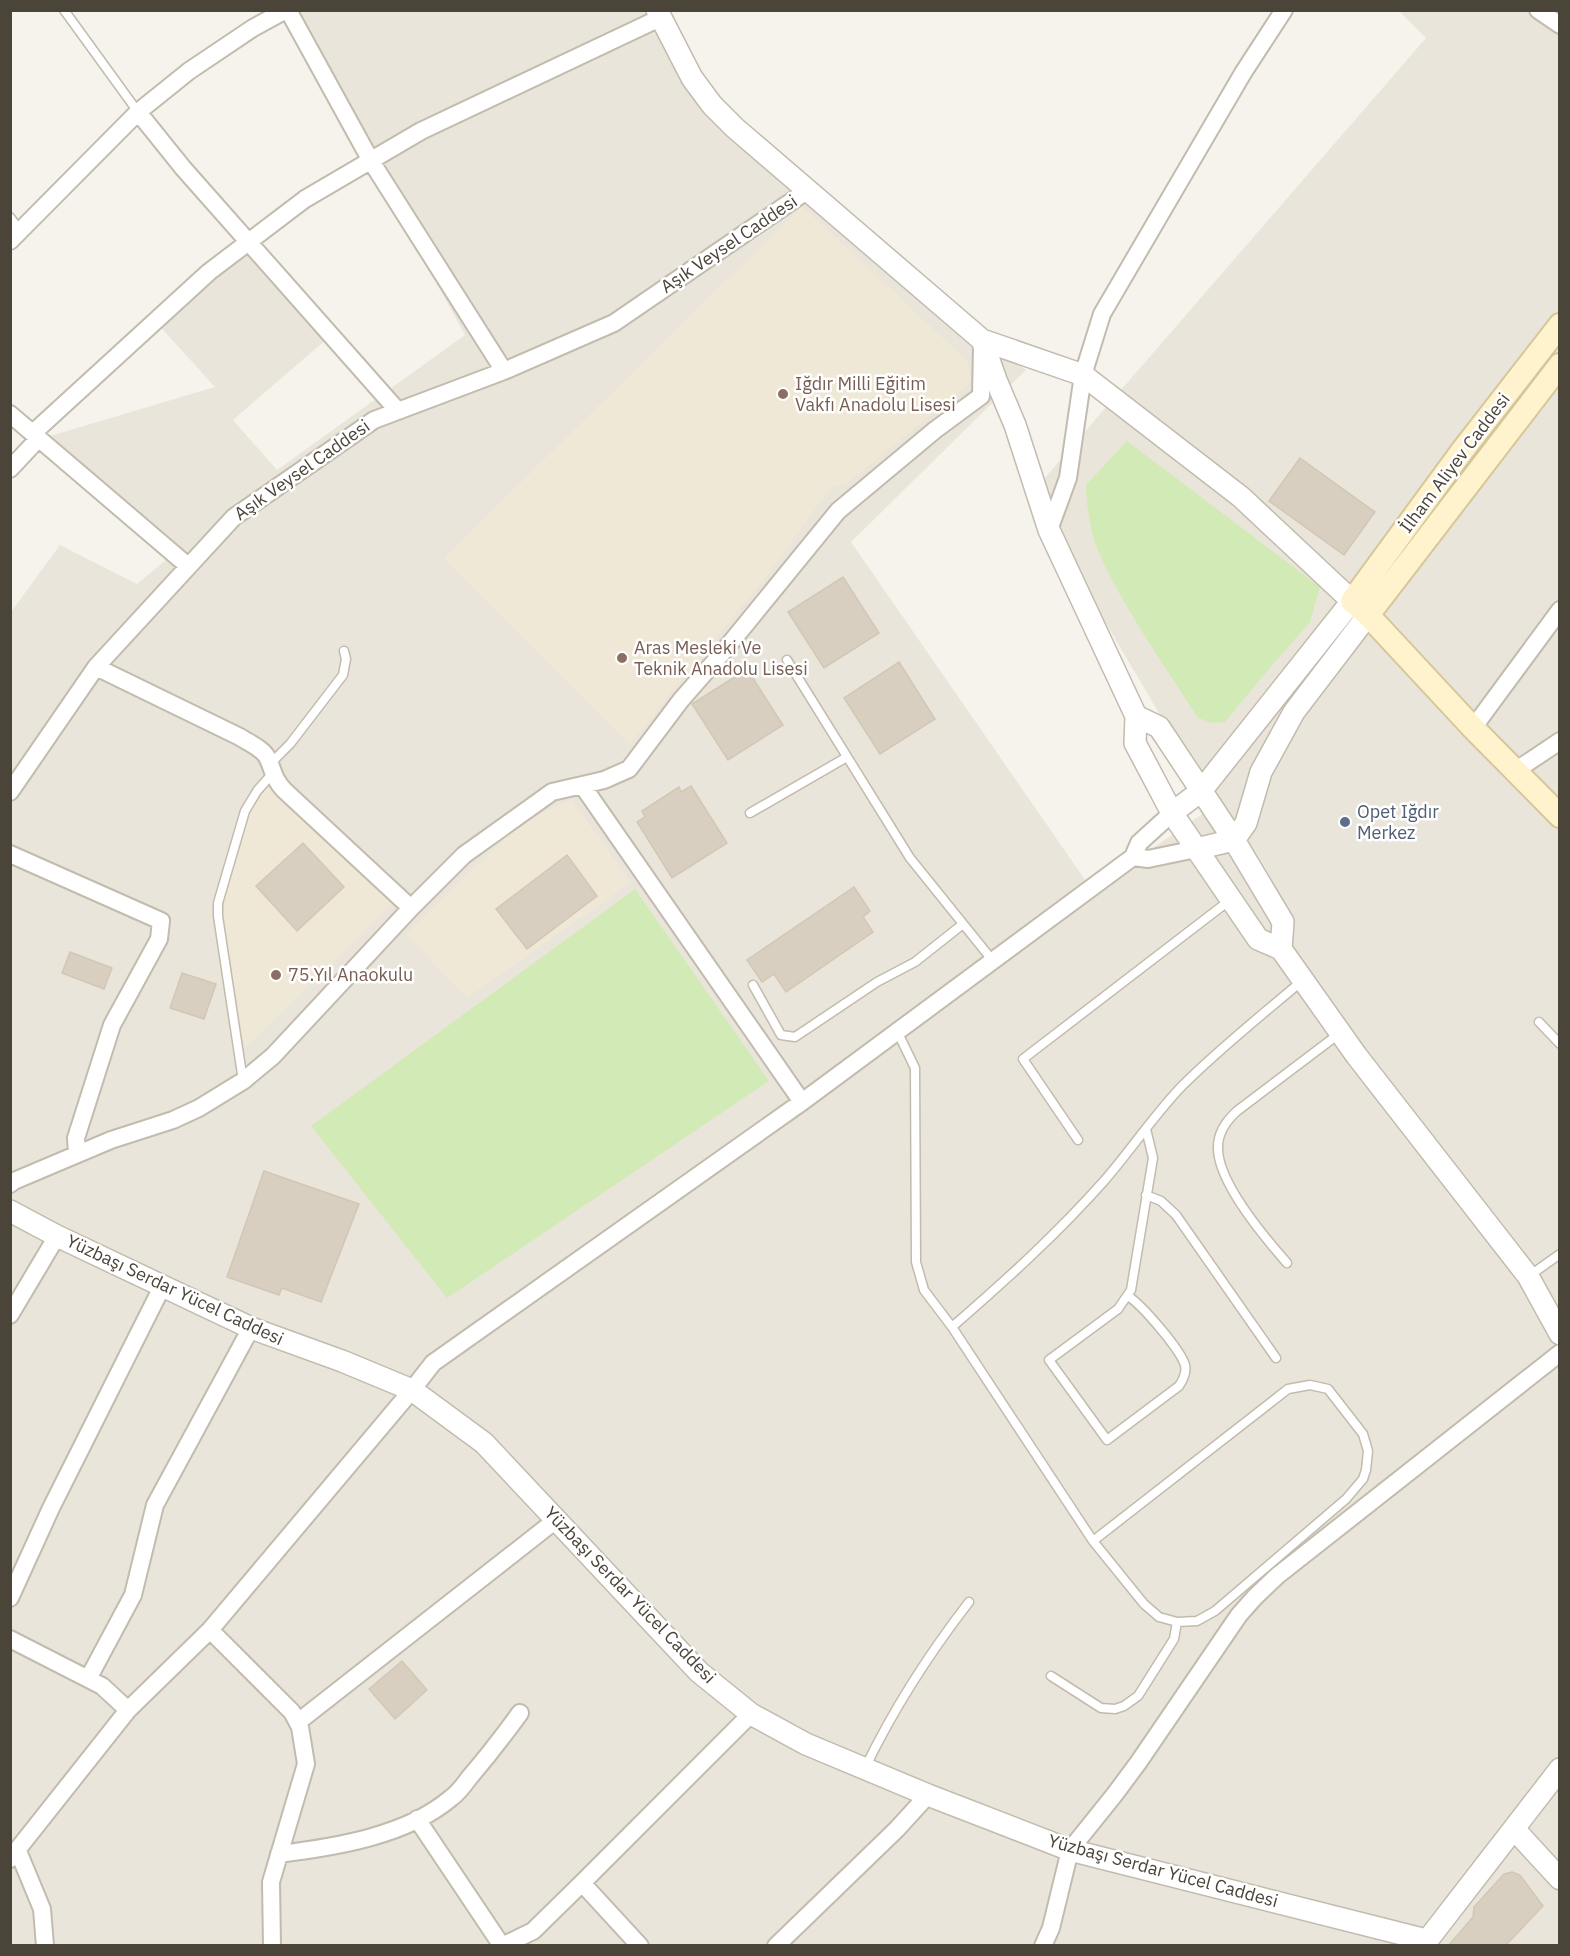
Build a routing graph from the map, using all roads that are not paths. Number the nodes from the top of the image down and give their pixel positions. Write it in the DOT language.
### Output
graph roads {
  1 [pos="64,10"];
  2 [pos="287,10"];
  3 [pos="1284,10"];
  4 [pos="1538,10"];
  5 [pos="659,14"];
  6 [pos="1558,20"];
  7 [pos="138,112"];
  8 [pos="371,161"];
  9 [pos="808,190"];
  10 [pos="14,230"];
  11 [pos="249,241"];
  12 [pos="1560,325"];
  13 [pos="982,340"];
  14 [pos="1560,365"];
  15 [pos="504,371"];
  16 [pos="1083,375"];
  17 [pos="398,411"];
  18 [pos="10,414"];
  19 [pos="36,435"];
  20 [pos="10,469"];
  21 [pos="1049,530"];
  22 [pos="188,566"];
  23 [pos="1360,608"];
  24 [pos="1560,610"];
  25 [pos="344,651"];
  26 [pos="787,660"];
  27 [pos="96,667"];
  28 [pos="1136,716"];
  29 [pos="1473,728"];
  30 [pos="1560,741"];
  31 [pos="847,757"];
  32 [pos="271,769"];
  33 [pos="1515,771"];
  34 [pos="582,785"];
  35 [pos="1202,791"];
  36 [pos="10,792"];
  37 [pos="750,813"];
  38 [pos="1172,813"];
  39 [pos="1560,816"];
  40 [pos="1234,840"];
  41 [pos="1196,849"];
  42 [pos="10,854"];
  43 [pos="1133,857"];
  44 [pos="1230,900"];
  45 [pos="411,908"];
  46 [pos="963,924"];
  47 [pos="1281,949"];
  48 [pos="993,962"];
  49 [pos="1303,980"];
  50 [pos="753,985"];
  51 [pos="1539,1022"];
  52 [pos="898,1033"];
  53 [pos="1340,1033"];
  54 [pos="1560,1044"];
  55 [pos="243,1081"];
  56 [pos="802,1102"];
  57 [pos="1146,1129"];
  58 [pos="1077,1140"];
  59 [pos="78,1154"];
  60 [pos="10,1184"];
  61 [pos="1146,1195"];
  62 [pos="10,1211"];
  63 [pos="57,1236"];
  64 [pos="1560,1254"];
  65 [pos="1287,1263"];
  66 [pos="1528,1276"];
  67 [pos="162,1287"];
  68 [pos="1128,1296"];
  69 [pos="10,1315"];
  70 [pos="952,1327"];
  71 [pos="250,1328"];
  72 [pos="1560,1334"];
  73 [pos="1560,1353"];
  74 [pos="1276,1358"];
  75 [pos="412,1390"];
  76 [pos="556,1520"];
  77 [pos="1093,1541"];
  78 [pos="10,1598"];
  79 [pos="969,1602"];
  80 [pos="1177,1622"];
  81 [pos="210,1630"];
  82 [pos="10,1639"];
  83 [pos="1052,1676"];
  84 [pos="88,1679"];
  85 [pos="128,1710"];
  86 [pos="520,1713"];
  87 [pos="751,1714"];
  88 [pos="298,1722"];
  89 [pos="865,1768"];
  90 [pos="1560,1769"];
  91 [pos="928,1795"];
  92 [pos="417,1819"];
  93 [pos="1514,1828"];
  94 [pos="1070,1850"];
  95 [pos="279,1854"];
  96 [pos="14,1855"];
  97 [pos="1560,1879"];
  98 [pos="582,1883"];
  99 [pos="1424,1943"];
  100 [pos="45,1946"];
  101 [pos="272,1946"];
  102 [pos="502,1946"];
  103 [pos="640,1946"];
  104 [pos="776,1946"];
  105 [pos="1043,1946"];
  1 -- 7 [label="lane"];
  2 -- 7 [label="street"];
  2 -- 8 [label="street"];
  3 -- 16 [label="street"];
  4 -- 6 [label="street"];
  5 -- 8 [label="street"];
  5 -- 9 [label="street"];
  7 -- 10 [label="street"];
  7 -- 11 [label="street"];
  8 -- 11 [label="street"];
  8 -- 15 [label="street"];
  9 -- 13 [label="street"];
  9 -- 15 [label="street, Aşık Veysel Caddesi"];
  11 -- 17 [label="street"];
  11 -- 19 [label="street"];
  12 -- 23 [label="main road, İlham Aliyev Caddesi"];
  13 -- 16 [label="street"];
  13 -- 21 [label="street"];
  13 -- 34 [label="street"];
  14 -- 23 [label="main road, İlham Aliyev Caddesi"];
  15 -- 17 [label="street, Aşık Veysel Caddesi"];
  16 -- 21 [label="street"];
  16 -- 23 [label="street"];
  17 -- 22 [label="street, Aşık Veysel Caddesi"];
  18 -- 19 [label="street"];
  19 -- 20 [label="street"];
  19 -- 22 [label="street"];
  21 -- 28 [label="street"];
  22 -- 27 [label="street, Aşık Veysel Caddesi"];
  23 -- 29 [label="main road"];
  23 -- 35 [label="street"];
  23 -- 40 [label="street"];
  24 -- 29 [label="street"];
  25 -- 32 [label="lane"];
  26 -- 31 [label="lane"];
  27 -- 32 [label="street"];
  27 -- 36 [label="street, Aşık Veysel Caddesi"];
  28 -- 35 [label="street"];
  28 -- 38 [label="street"];
  29 -- 33 [label="main road"];
  30 -- 33 [label="street"];
  31 -- 37 [label="lane"];
  31 -- 46 [label="lane"];
  32 -- 45 [label="street"];
  32 -- 55 [label="lane"];
  33 -- 39 [label="main road"];
  34 -- 45 [label="street"];
  34 -- 56 [label="street"];
  35 -- 38 [label="street"];
  35 -- 40 [label="street"];
  38 -- 41 [label="street"];
  38 -- 43 [label="street"];
  40 -- 41 [label="street"];
  40 -- 47 [label="street"];
  41 -- 43 [label="street"];
  41 -- 44 [label="street"];
  42 -- 59 [label="street"];
  43 -- 48 [label="street"];
  44 -- 47 [label="street"];
  44 -- 58 [label="lane"];
  45 -- 55 [label="street"];
  46 -- 48 [label="lane"];
  46 -- 50 [label="lane"];
  47 -- 49 [label="street"];
  48 -- 52 [label="street"];
  49 -- 53 [label="street"];
  49 -- 57 [label="lane"];
  51 -- 54 [label="lane"];
  52 -- 56 [label="street"];
  52 -- 70 [label="lane"];
  53 -- 65 [label="lane"];
  53 -- 66 [label="street"];
  55 -- 59 [label="street"];
  56 -- 75 [label="street"];
  57 -- 61 [label="lane"];
  57 -- 70 [label="lane"];
  59 -- 60 [label="street"];
  61 -- 68 [label="lane"];
  61 -- 74 [label="lane"];
  62 -- 63 [label="street, Yüzbaşı Serdar Yücel Caddesi"];
  63 -- 67 [label="street, Yüzbaşı Serdar Yücel Caddesi"];
  63 -- 69 [label="street"];
  64 -- 66 [label="lane"];
  66 -- 72 [label="street"];
  67 -- 71 [label="street, Yüzbaşı Serdar Yücel Caddesi"];
  67 -- 78 [label="street"];
  68 -- 68 [label="lane"];
  70 -- 77 [label="lane"];
  71 -- 75 [label="street, Yüzbaşı Serdar Yücel Caddesi"];
  71 -- 84 [label="street"];
  73 -- 94 [label="street"];
  75 -- 76 [label="street, Yüzbaşı Serdar Yücel Caddesi"];
  75 -- 81 [label="street"];
  76 -- 87 [label="street, Yüzbaşı Serdar Yücel Caddesi"];
  76 -- 88 [label="street"];
  77 -- 80 [label="lane"];
  77 -- 80 [label="lane"];
  79 -- 89 [label="lane"];
  80 -- 83 [label="lane"];
  81 -- 85 [label="street"];
  81 -- 88 [label="street"];
  82 -- 84 [label="street"];
  84 -- 85 [label="street"];
  85 -- 96 [label="street"];
  86 -- 92 [label="street"];
  87 -- 89 [label="street, Yüzbaşı Serdar Yücel Caddesi"];
  87 -- 98 [label="street"];
  88 -- 95 [label="street"];
  89 -- 91 [label="street, Yüzbaşı Serdar Yücel Caddesi"];
  90 -- 93 [label="street"];
  91 -- 94 [label="street, Yüzbaşı Serdar Yücel Caddesi"];
  91 -- 104 [label="street"];
  92 -- 95 [label="street"];
  92 -- 102 [label="street"];
  93 -- 97 [label="street"];
  93 -- 99 [label="street"];
  94 -- 99 [label="street, Yüzbaşı Serdar Yücel Caddesi"];
  94 -- 105 [label="street"];
  95 -- 101 [label="street"];
  96 -- 100 [label="street"];
  98 -- 102 [label="street"];
  98 -- 103 [label="street"];
}
